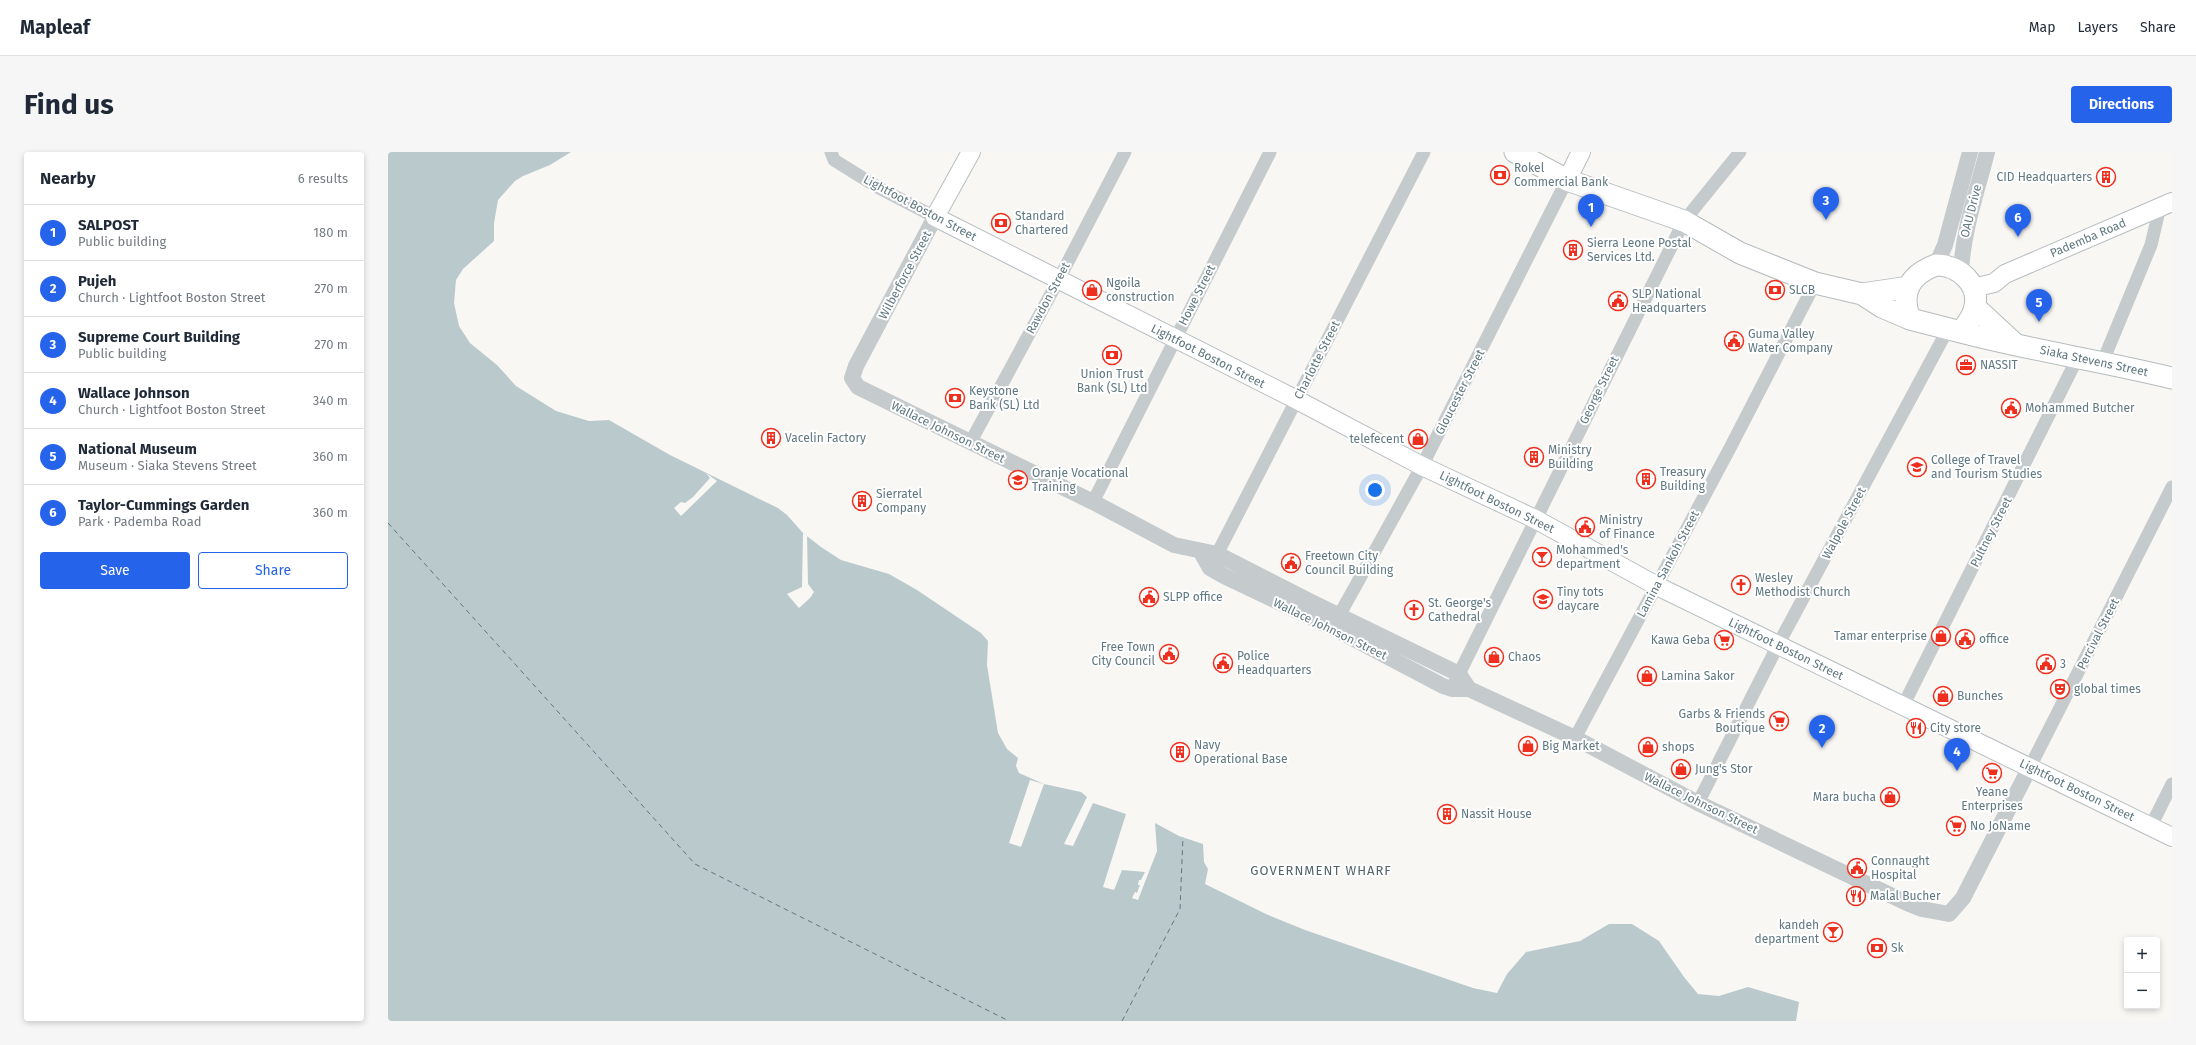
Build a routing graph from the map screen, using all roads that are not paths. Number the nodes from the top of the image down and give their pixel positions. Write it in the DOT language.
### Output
graph roads {
  1 [pos="971,152"];
  2 [pos="1125,152"];
  3 [pos="1270,152"];
  4 [pos="1424,152"];
  5 [pos="1515,152"];
  6 [pos="1581,152"];
  7 [pos="1740,152"];
  8 [pos="1970,152"];
  9 [pos="1987,152"];
  10 [pos="830,153"];
  11 [pos="1567,180"];
  12 [pos="2166,205"];
  13 [pos="935,218"];
  14 [pos="1684,221"];
  15 [pos="1936,265"];
  16 [pos="1059,279"];
  17 [pos="1815,283"];
  18 [pos="1909,286"];
  19 [pos="1971,292"];
  20 [pos="1862,294"];
  21 [pos="1910,319"];
  22 [pos="1954,330"];
  23 [pos="1175,338"];
  24 [pos="2017,345"];
  25 [pos="2078,357"];
  26 [pos="2103,361"];
  27 [pos="852,378"];
  28 [pos="2172,378"];
  29 [pos="1297,400"];
  30 [pos="970,443"];
  31 [pos="1422,466"];
  32 [pos="2172,487"];
  33 [pos="1094,502"];
  34 [pos="1535,519"];
  35 [pos="1214,561"];
  36 [pos="1657,586"];
  37 [pos="1335,621"];
  38 [pos="1778,645"];
  39 [pos="1459,674"];
  40 [pos="1452,689"];
  41 [pos="1469,689"];
  42 [pos="1903,706"];
  43 [pos="1575,738"];
  44 [pos="2030,767"];
  45 [pos="2172,784"];
  46 [pos="1698,803"];
  47 [pos="2151,826"];
  48 [pos="2172,837"];
  49 [pos="1935,913"];
  1 -- 13 [label="main road, Wilberforce Street"];
  2 -- 16 [label="street, Rawdon Street"];
  3 -- 23 [label="street, Howe Street"];
  4 -- 29 [label="street, Charlotte Street"];
  5 -- 11 [label="main road"];
  6 -- 11 [label="main road, Gloucester Street"];
  7 -- 14 [label="street, George Street"];
  8 -- 15 [label="street, OAU Drive"];
  9 -- 19 [label="street, OAU Drive"];
  10 -- 13 [label="street, Lightfoot Boston Street"];
  11 -- 14 [label="main road"];
  11 -- 31 [label="street, Gloucester Street"];
  12 -- 19 [label="main road, Pademba Road"];
  12 -- 26 [label="street"];
  13 -- 16 [label="main road, Lightfoot Boston Street"];
  13 -- 27 [label="street, Wilberforce Street"];
  14 -- 17 [label="main road"];
  14 -- 34 [label="street, George Street"];
  15 -- 18 [label="main road"];
  15 -- 19 [label="main road"];
  16 -- 23 [label="main road, Lightfoot Boston Street"];
  16 -- 30 [label="street, Rawdon Street"];
  17 -- 20 [label="main road"];
  17 -- 36 [label="street, Lamina Sankoh Street"];
  18 -- 20 [label="main road"];
  18 -- 21 [label="main road"];
  19 -- 22 [label="main road"];
  19 -- 24 [label="main road"];
  20 -- 21 [label="main road"];
  21 -- 22 [label="main road"];
  22 -- 24 [label="main road, Siaka Stevens Street"];
  22 -- 38 [label="street, Walpole Street"];
  23 -- 29 [label="main road, Lightfoot Boston Street"];
  23 -- 33 [label="street, Howe Street"];
  24 -- 25 [label="main road, Siaka Stevens Street"];
  25 -- 26 [label="main road, Siaka Stevens Street"];
  25 -- 42 [label="street, Pultney Street"];
  26 -- 28 [label="main road, Siaka Stevens Street"];
  27 -- 30 [label="street, Wallace Johnson Street"];
  29 -- 31 [label="main road, Lightfoot Boston Street"];
  29 -- 35 [label="street, Charlotte Street"];
  30 -- 33 [label="street, Wallace Johnson Street"];
  31 -- 34 [label="main road, Lightfoot Boston Street"];
  31 -- 37 [label="street, Gloucester Street"];
  32 -- 44 [label="street, Percival Street"];
  33 -- 35 [label="street, Wallace Johnson Street"];
  34 -- 36 [label="main road, Lightfoot Boston Street"];
  34 -- 39 [label="street, George Street"];
  35 -- 37 [label="street, Wallace Johnson Street"];
  36 -- 38 [label="main road, Lightfoot Boston Street"];
  36 -- 43 [label="street, Lamina Sankoh Street"];
  37 -- 39 [label="street, Wallace Johnson Street"];
  37 -- 40 [label="street, Wallace Johnson Street"];
  38 -- 42 [label="main road, Lightfoot Boston Street"];
  38 -- 46 [label="street, Walpole Street"];
  39 -- 40 [label="street, George Street"];
  39 -- 41 [label="street, Wallace Johnson Street"];
  40 -- 41 [label="street, Wallace Johnson Street"];
  41 -- 43 [label="street, Wallace Johnson Street"];
  42 -- 44 [label="main road, Lightfoot Boston Street"];
  43 -- 46 [label="street, Wallace Johnson Street"];
  44 -- 47 [label="main road, Lightfoot Boston Street"];
  44 -- 49 [label="street, Percival Street"];
  45 -- 47 [label="street"];
  46 -- 49 [label="street, Wallace Johnson Street"];
  47 -- 48 [label="main road, Lightfoot Boston Street"];
}
